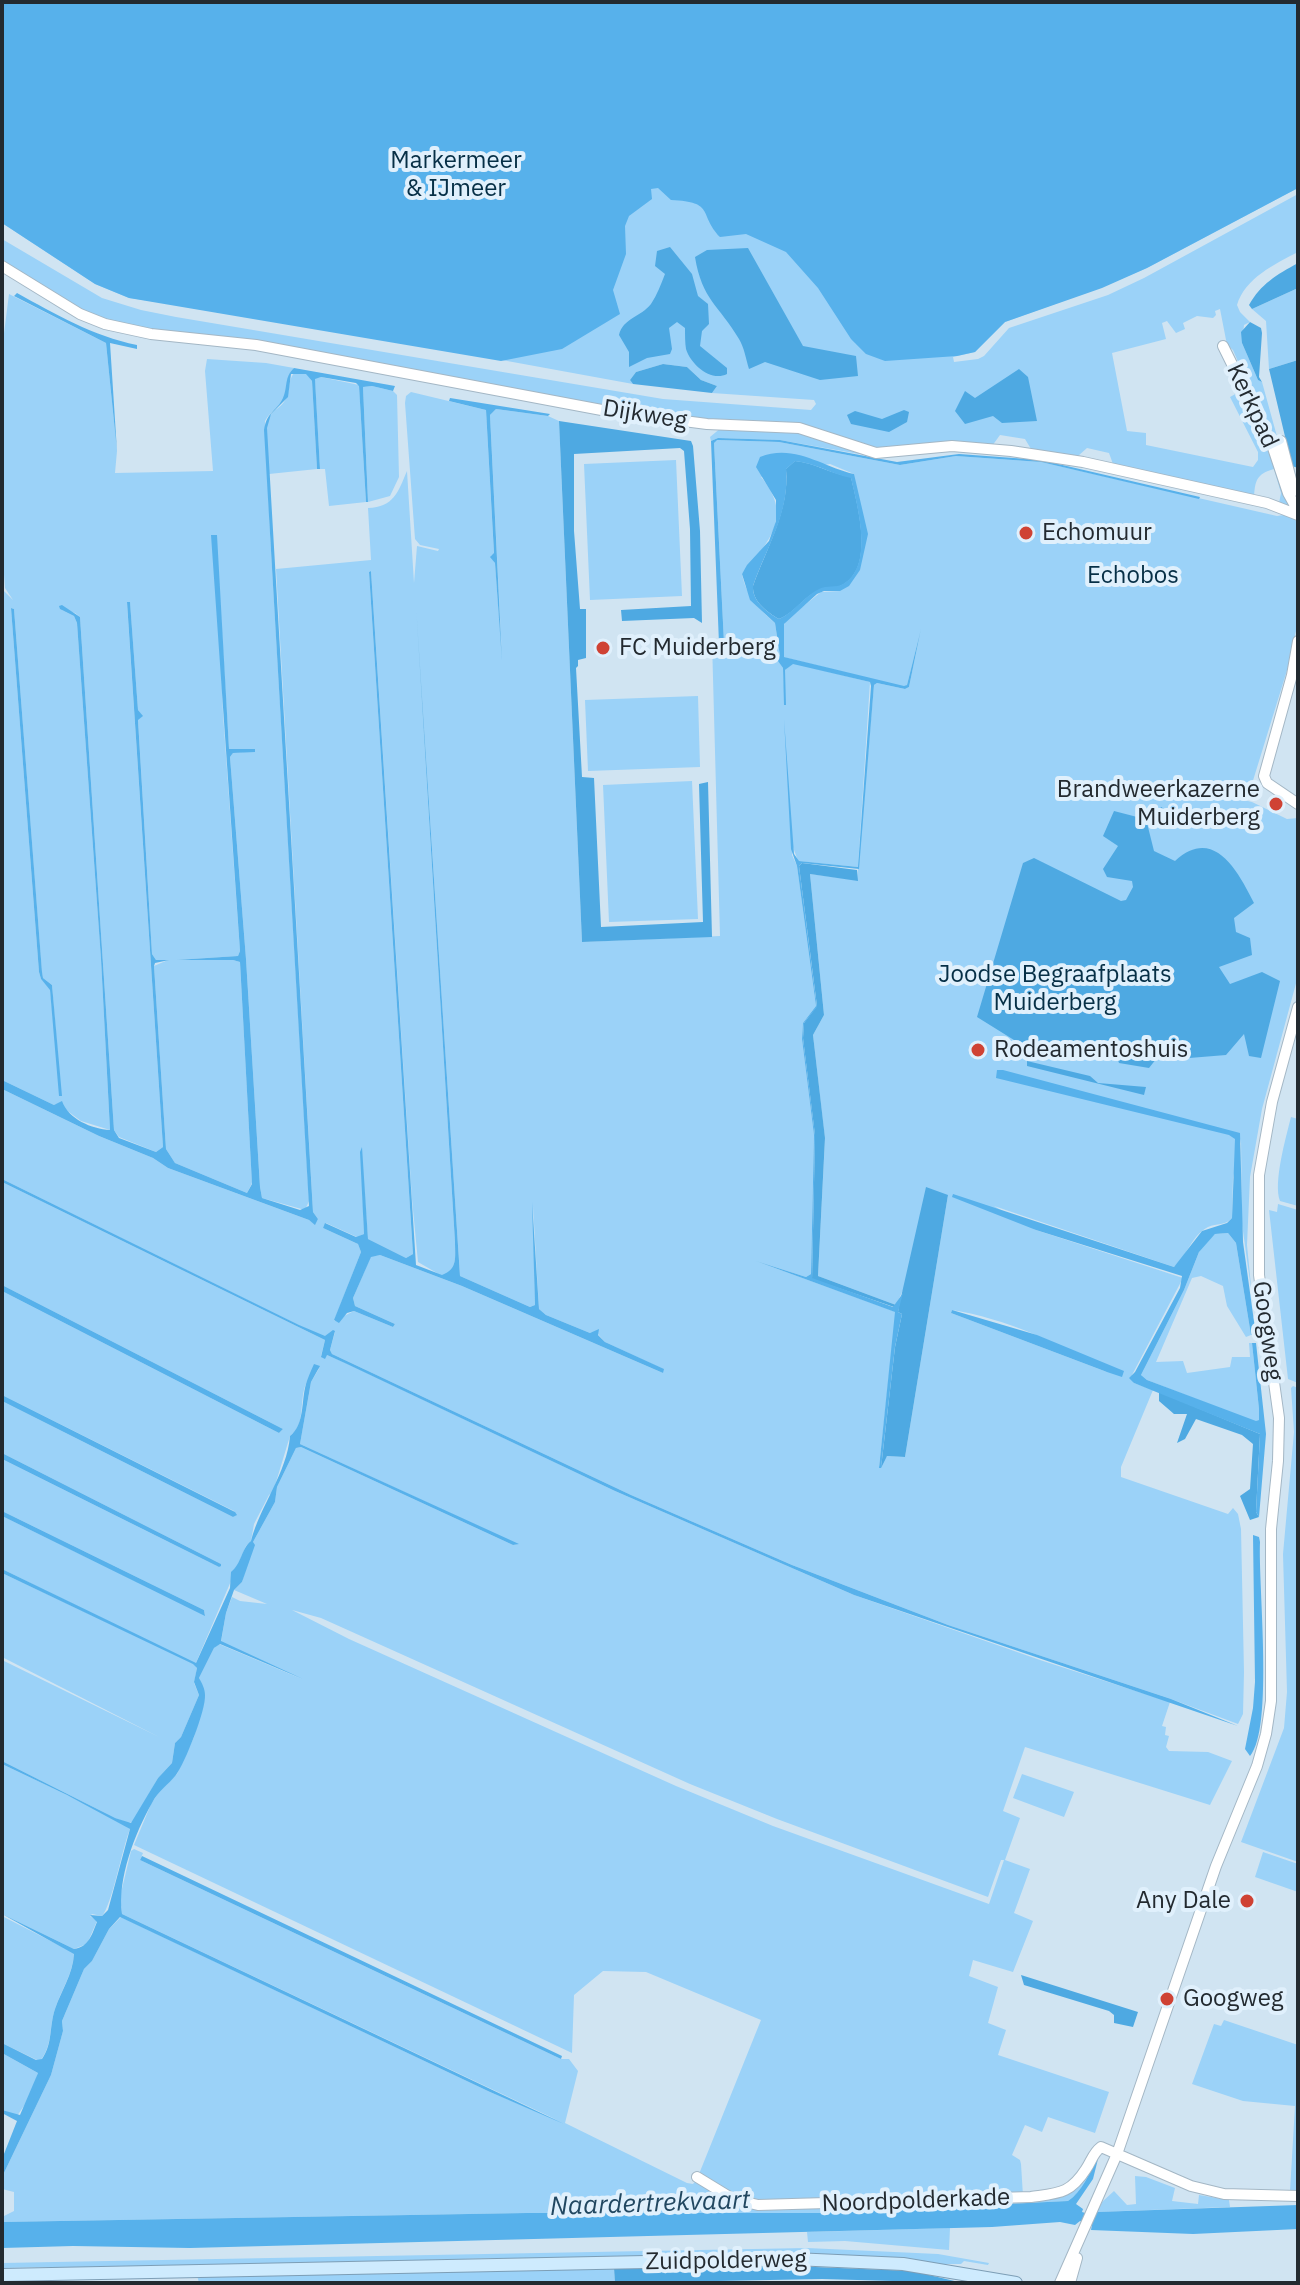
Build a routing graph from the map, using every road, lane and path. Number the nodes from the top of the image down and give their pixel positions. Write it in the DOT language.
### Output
graph roads {
  1 [pos="2,266"];
  2 [pos="1223,346"];
  3 [pos="1281,441"];
  4 [pos="1298,505"];
  5 [pos="1298,513"];
  6 [pos="1298,641"];
  7 [pos="1298,804"];
  8 [pos="1298,1007"];
  9 [pos="1117,2154"];
  10 [pos="697,2177"];
  11 [pos="1298,2196"];
  12 [pos="1077,2247"];
  13 [pos="2,2275"];
  14 [pos="1016,2283"];
  15 [pos="1060,2283"];
  16 [pos="1070,2283"];
  1 -- 5 [label="street, Dijkweg"];
  2 -- 5 [label="street, Kerkpad"];
  3 -- 4 [label="street, Kerkpad"];
  6 -- 7 [label="street"];
  8 -- 9 [label="street, Googweg"];
  9 -- 10 [label="street, Noordpolderkade"];
  9 -- 11 [label="street"];
  9 -- 12 [label="street, Googweg"];
  12 -- 15 [label="street, Googweg"];
  12 -- 16 [label="street, Googweg"];
  13 -- 14 [label="main road, Zuidpolderweg"];
}
